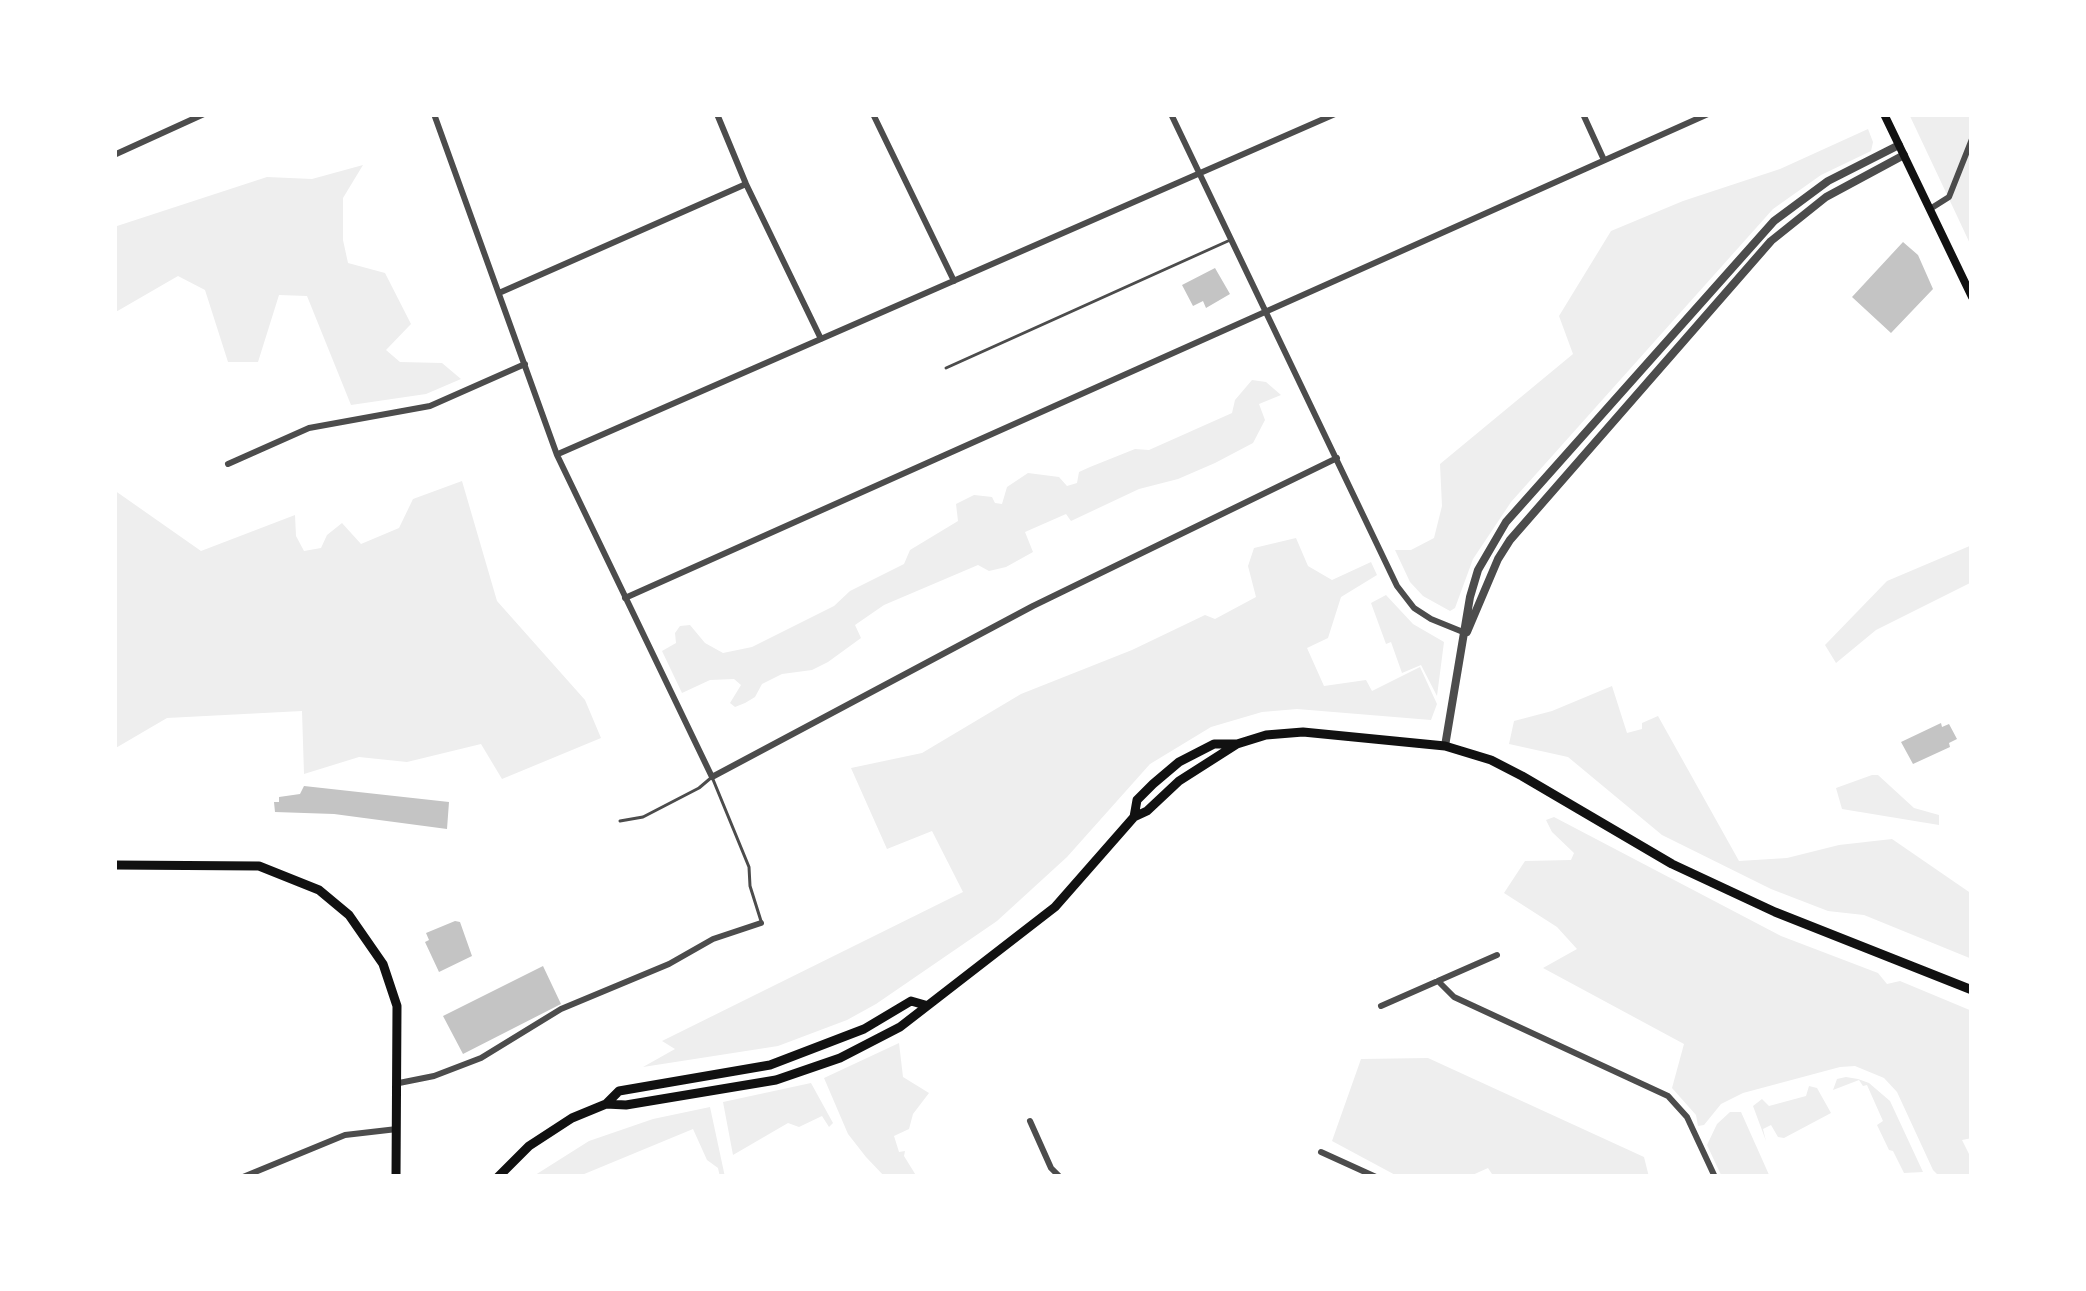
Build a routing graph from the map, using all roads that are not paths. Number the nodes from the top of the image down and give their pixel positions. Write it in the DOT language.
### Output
graph roads {
  1 [pos="204,114"];
  2 [pos="434,114"];
  3 [pos="717,114"];
  4 [pos="873,114"];
  5 [pos="1171,114"];
  6 [pos="1335,114"];
  7 [pos="1582,114"];
  8 [pos="1708,114"];
  9 [pos="1884,114"];
  10 [pos="1972,139"];
  11 [pos="1902,150"];
  12 [pos="114,151"];
  13 [pos="1604,160"];
  14 [pos="1202,172"];
  15 [pos="746,184"];
  16 [pos="1930,209"];
  17 [pos="1233,238"];
  18 [pos="954,281"];
  19 [pos="500,293"];
  20 [pos="1972,297"];
  21 [pos="1266,309"];
  22 [pos="821,339"];
  23 [pos="525,364"];
  24 [pos="946,368"];
  25 [pos="557,455"];
  26 [pos="1337,458"];
  27 [pos="228,464"];
  28 [pos="625,598"];
  29 [pos="1467,633"];
  30 [pos="1445,746"];
  31 [pos="712,777"];
  32 [pos="620,821"];
  33 [pos="114,865"];
  34 [pos="761,922"];
  35 [pos="1497,955"];
  36 [pos="1438,981"];
  37 [pos="1972,990"];
  38 [pos="925,1005"];
  39 [pos="1381,1006"];
  40 [pos="399,1082"];
  41 [pos="606,1103"];
  42 [pos="1030,1121"];
  43 [pos="398,1129"];
  44 [pos="1321,1152"];
  45 [pos="243,1177"];
  46 [pos="396,1177"];
  47 [pos="498,1177"];
  48 [pos="1060,1177"];
  49 [pos="1376,1177"];
  50 [pos="1715,1177"];
  1 -- 12 [label="street"];
  2 -- 19 [label="street"];
  3 -- 15 [label="street"];
  4 -- 18 [label="street"];
  5 -- 14 [label="street"];
  6 -- 14 [label="street"];
  7 -- 13 [label="street"];
  8 -- 13 [label="street"];
  9 -- 11 [label="main road"];
  10 -- 16 [label="street"];
  11 -- 16 [label="main road"];
  11 -- 29 [label="street"];
  13 -- 21 [label="street"];
  14 -- 17 [label="street"];
  14 -- 18 [label="street"];
  15 -- 19 [label="street"];
  15 -- 22 [label="street"];
  16 -- 20 [label="main road"];
  17 -- 21 [label="street"];
  17 -- 24 [label="lane"];
  18 -- 22 [label="street"];
  19 -- 23 [label="street"];
  21 -- 26 [label="street"];
  21 -- 28 [label="street"];
  22 -- 25 [label="street"];
  23 -- 25 [label="street"];
  23 -- 27 [label="street"];
  25 -- 28 [label="street"];
  26 -- 29 [label="street"];
  26 -- 31 [label="street"];
  28 -- 31 [label="street"];
  29 -- 30 [label="street"];
  30 -- 37 [label="main road"];
  30 -- 38 [label="main road"];
  31 -- 32 [label="lane"];
  31 -- 34 [label="lane"];
  33 -- 40 [label="main road"];
  34 -- 40 [label="street"];
  35 -- 36 [label="street"];
  36 -- 39 [label="street"];
  36 -- 50 [label="street"];
  38 -- 41 [label="main road"];
  38 -- 41 [label="main road"];
  40 -- 43 [label="main road"];
  41 -- 47 [label="main road"];
  42 -- 48 [label="street"];
  43 -- 45 [label="street"];
  43 -- 46 [label="main road"];
  44 -- 49 [label="street"];
}
